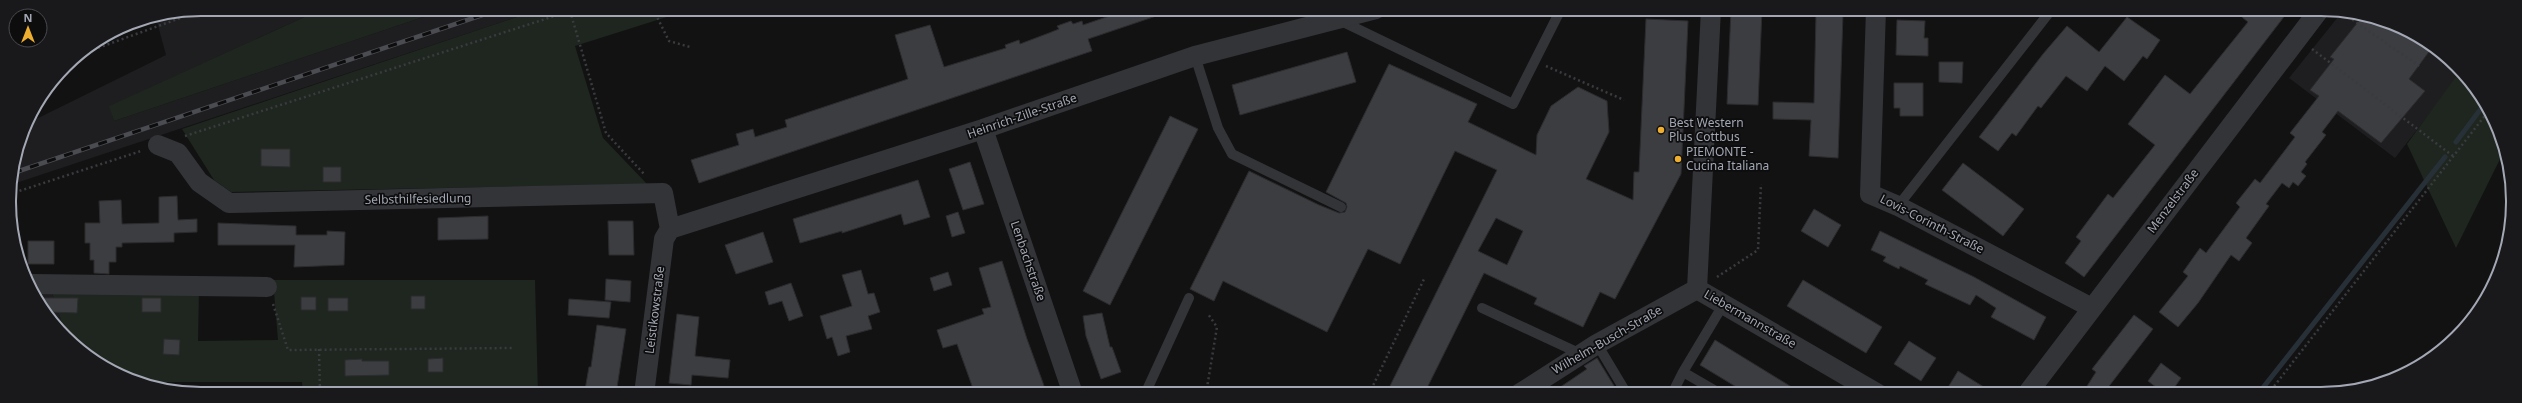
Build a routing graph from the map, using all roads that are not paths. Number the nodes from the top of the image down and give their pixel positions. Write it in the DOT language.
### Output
graph roads {
  1 [pos="1349,16"];
  2 [pos="1558,16"];
  3 [pos="1711,16"];
  4 [pos="1876,16"];
  5 [pos="2047,16"];
  6 [pos="2314,16"];
  7 [pos="1338,19"];
  8 [pos="1195,56"];
  9 [pos="983,129"];
  10 [pos="158,145"];
  11 [pos="1898,206"];
  12 [pos="1341,207"];
  13 [pos="670,229"];
  14 [pos="35,284"];
  15 [pos="268,287"];
  16 [pos="1697,289"];
  17 [pos="1189,298"];
  18 [pos="1723,305"];
  19 [pos="1482,308"];
  20 [pos="2092,308"];
  21 [pos="1589,349"];
  22 [pos="1683,372"];
  23 [pos="645,387"];
  24 [pos="1072,387"];
  25 [pos="1148,387"];
  26 [pos="1530,387"];
  27 [pos="1621,387"];
  28 [pos="1676,387"];
  29 [pos="1709,387"];
  30 [pos="1866,387"];
  31 [pos="2032,387"];
  1 -- 7 [label="street, Heinrich-Zille-Straße"];
  2 -- 7 [label="lane"];
  3 -- 16 [label="street, Liebermannstraße"];
  4 -- 11 [label="street, Lovis-Corinth-Straße"];
  5 -- 11 [label="lane"];
  6 -- 20 [label="street, Menzelstraße"];
  7 -- 8 [label="street, Heinrich-Zille-Straße"];
  8 -- 9 [label="street, Heinrich-Zille-Straße"];
  8 -- 12 [label="lane"];
  9 -- 13 [label="street, Heinrich-Zille-Straße"];
  9 -- 24 [label="street, Lenbachstraße"];
  10 -- 13 [label="street, Selbsthilfesiedlung"];
  11 -- 20 [label="street, Lovis-Corinth-Straße"];
  13 -- 23 [label="street, Leistikowstraße"];
  14 -- 15 [label="street"];
  16 -- 18 [label="street, Liebermannstraße"];
  16 -- 21 [label="street, Wilhelm-Busch-Straße"];
  17 -- 25 [label="lane"];
  18 -- 22 [label="lane"];
  18 -- 30 [label="street, Liebermannstraße"];
  19 -- 21 [label="lane"];
  20 -- 31 [label="street, Menzelstraße"];
  21 -- 26 [label="street, Wilhelm-Busch-Straße"];
  21 -- 27 [label="lane"];
  22 -- 28 [label="lane"];
  22 -- 29 [label="lane"];
}
